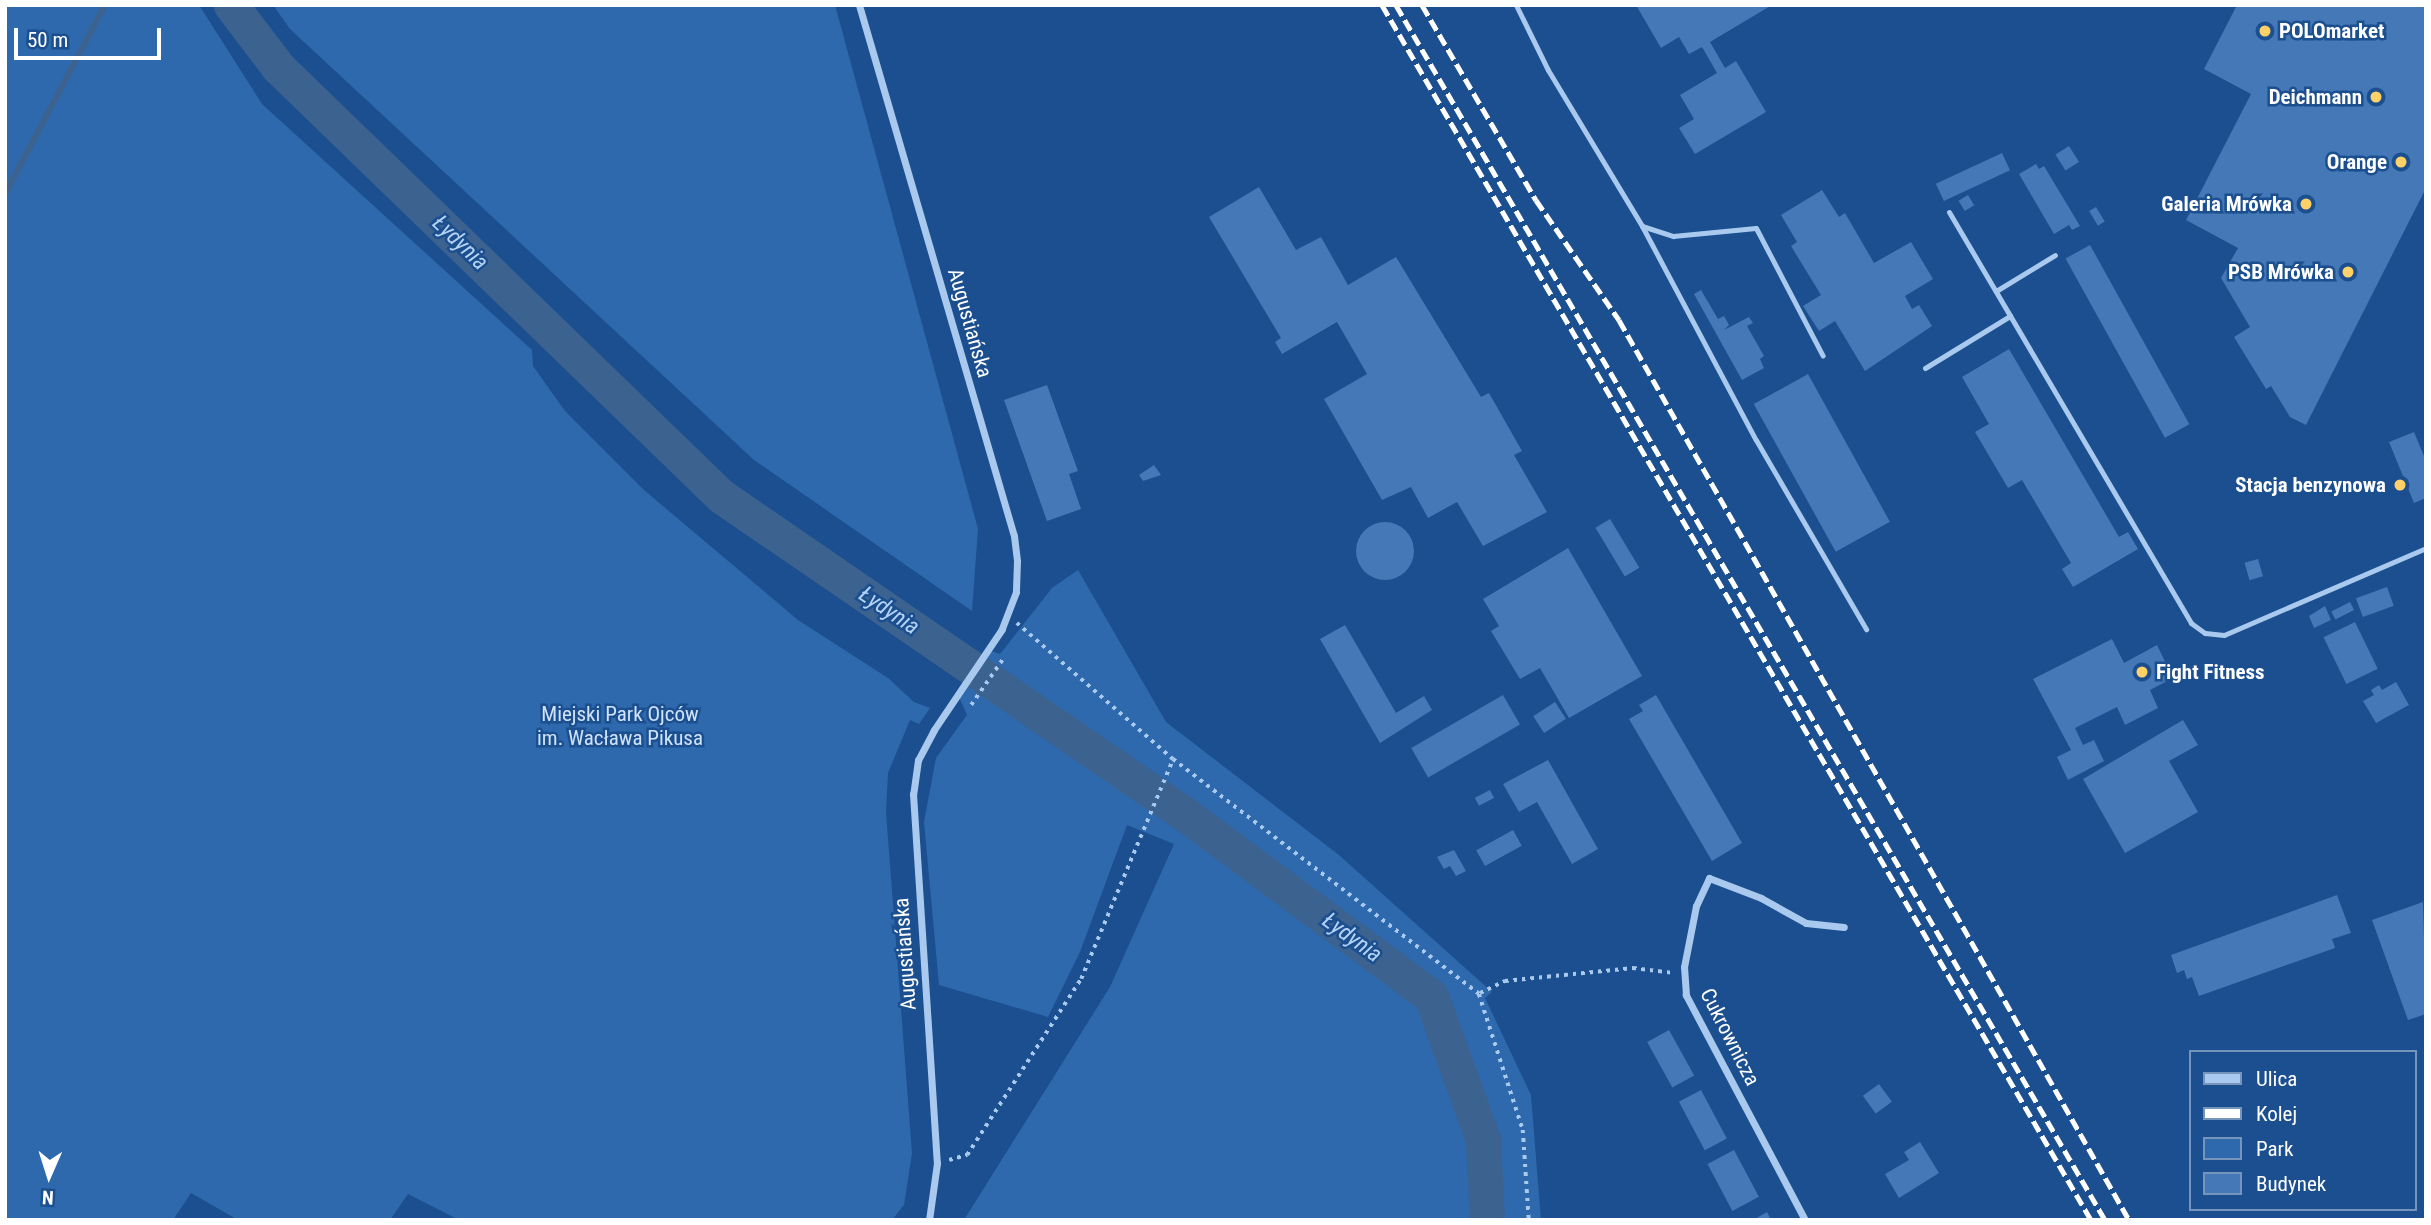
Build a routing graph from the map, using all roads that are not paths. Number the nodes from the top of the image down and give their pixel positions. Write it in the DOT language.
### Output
graph roads {
  1 [pos="859,5"];
  2 [pos="1516,5"];
  3 [pos="1950,212"];
  4 [pos="1642,226"];
  5 [pos="2055,256"];
  6 [pos="1996,291"];
  7 [pos="2010,316"];
  8 [pos="1823,356"];
  9 [pos="1925,368"];
  10 [pos="2426,548"];
  11 [pos="1866,629"];
  12 [pos="1844,927"];
  13 [pos="929,1220"];
  14 [pos="1805,1220"];
  1 -- 13 [label="street, Augustiańska"];
  2 -- 4 [label="lane"];
  3 -- 6 [label="lane"];
  4 -- 8 [label="lane"];
  4 -- 11 [label="lane"];
  5 -- 6 [label="lane"];
  6 -- 7 [label="lane"];
  7 -- 9 [label="lane"];
  7 -- 10 [label="lane"];
  12 -- 14 [label="street, Cukrownicza"];
}
